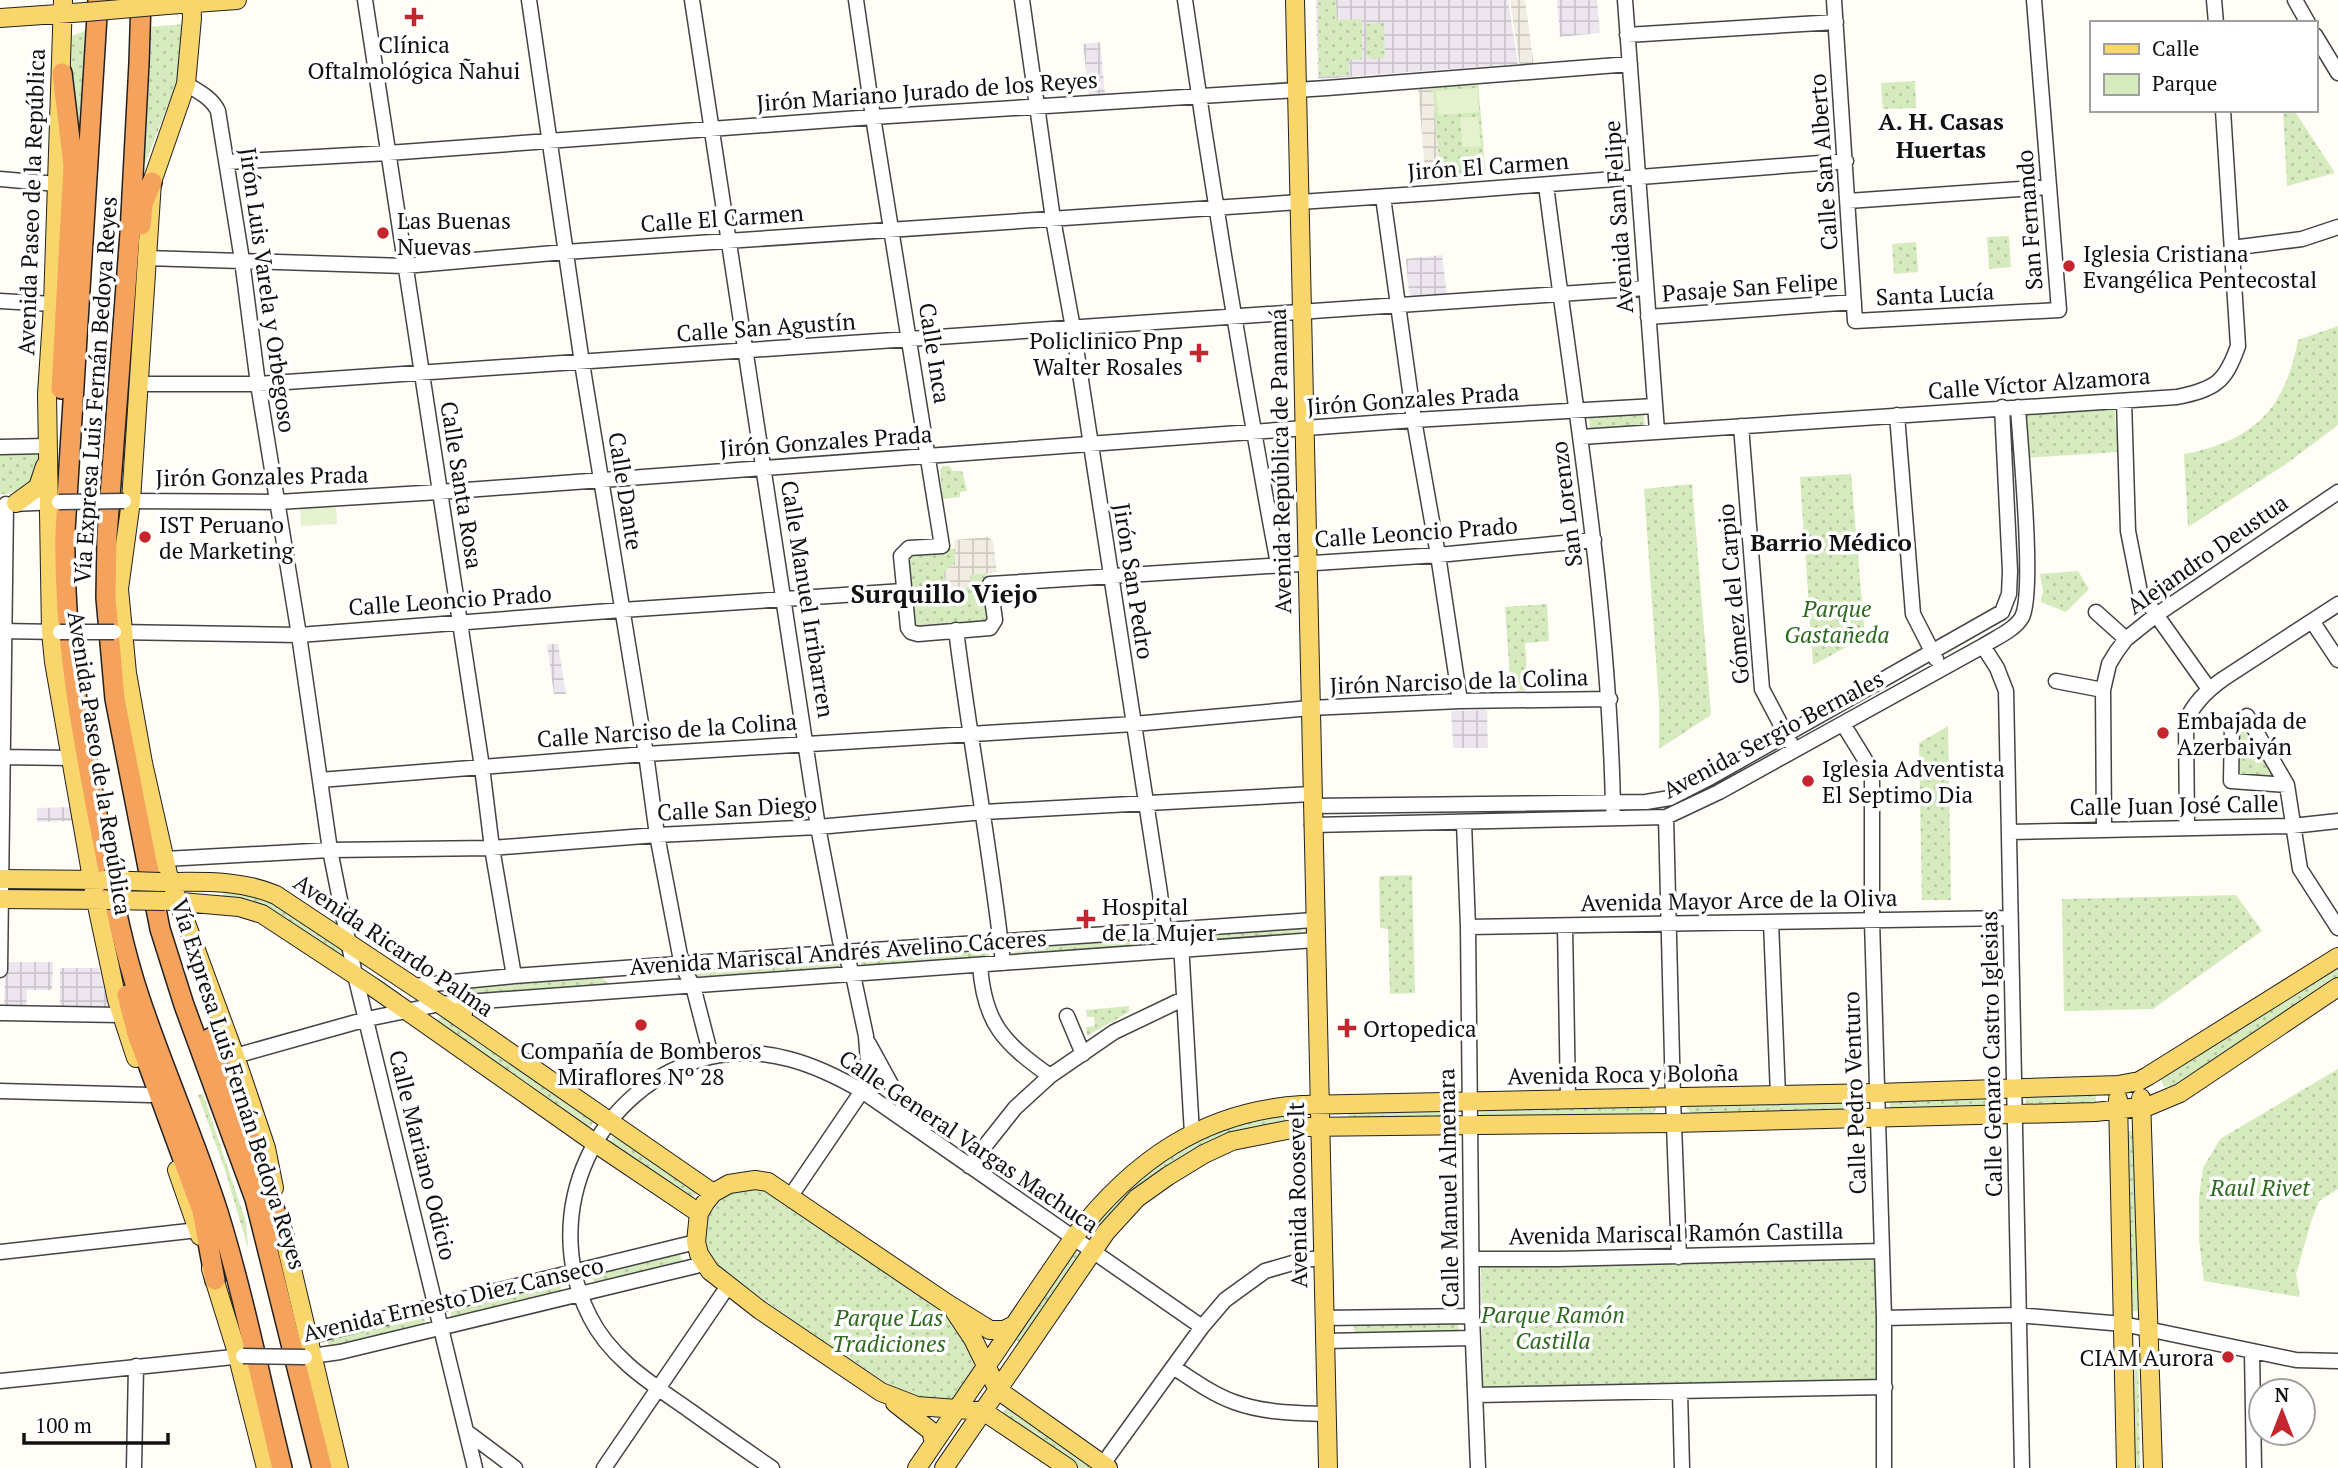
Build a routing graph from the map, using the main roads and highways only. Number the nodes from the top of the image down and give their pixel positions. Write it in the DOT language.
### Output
graph roads {
  1 [pos="141,0"];
  2 [pos="237,0"];
  3 [pos="1294,0"];
  4 [pos="191,2"];
  5 [pos="213,2"];
  6 [pos="92,6"];
  7 [pos="63,7"];
  8 [pos="0,18"];
  9 [pos="62,73"];
  10 [pos="187,75"];
  11 [pos="152,182"];
  12 [pos="47,449"];
  13 [pos="70,460"];
  14 [pos="7,504"];
  15 [pos="106,598"];
  16 [pos="1,879"];
  17 [pos="99,880"];
  18 [pos="165,882"];
  19 [pos="215,883"];
  20 [pos="1,899"];
  21 [pos="102,900"];
  22 [pos="172,902"];
  23 [pos="215,904"];
  24 [pos="301,912"];
  25 [pos="1314,920"];
  26 [pos="160,929"];
  27 [pos="287,931"];
  28 [pos="122,938"];
  29 [pos="2338,957"];
  30 [pos="386,969"];
  31 [pos="373,987"];
  32 [pos="2338,987"];
  33 [pos="471,1001"];
  34 [pos="462,1019"];
  35 [pos="2155,1072"];
  36 [pos="2139,1081"];
  37 [pos="2118,1085"];
  38 [pos="2095,1086"];
  39 [pos="2168,1098"];
  40 [pos="1319,1104"];
  41 [pos="2142,1107"];
  42 [pos="2118,1109"];
  43 [pos="2095,1112"];
  44 [pos="1320,1126"];
  45 [pos="2143,1135"];
  46 [pos="2118,1137"];
  47 [pos="713,1193"];
  48 [pos="699,1213"];
  49 [pos="284,1237"];
  50 [pos="215,1280"];
  51 [pos="948,1304"];
  52 [pos="1012,1328"];
  53 [pos="1030,1343"];
  54 [pos="987,1366"];
  55 [pos="998,1390"];
  56 [pos="881,1392"];
  57 [pos="957,1409"];
  58 [pos="983,1411"];
  59 [pos="936,1441"];
  60 [pos="955,1452"];
  61 [pos="1104,1467"];
  62 [pos="266,1468"];
  63 [pos="282,1468"];
  64 [pos="322,1468"];
  65 [pos="339,1468"];
  66 [pos="917,1468"];
  67 [pos="944,1468"];
  68 [pos="1068,1468"];
  69 [pos="1328,1468"];
  70 [pos="2126,1468"];
  71 [pos="2153,1468"];
  1 -- 15 [label="highway, Vía Expresa Luis Fernán Bedoya Reyes"];
  2 -- 5 [label="main road"];
  3 -- 25 [label="main road, Avenida República de Panamá"];
  4 -- 5 [label="main road"];
  4 -- 6 [label="main road, bridge"];
  4 -- 10 [label="main road, Avenida Paseo de la República"];
  5 -- 10 [label="main road"];
  6 -- 7 [label="main road"];
  6 -- 13 [label="highway, Vía Expresa Luis Fernán Bedoya Reyes"];
  7 -- 8 [label="main road"];
  7 -- 9 [label="main road, Avenida Paseo de la República"];
  9 -- 12 [label="main road, Avenida Paseo de la República"];
  9 -- 13 [label="highway"];
  10 -- 11 [label="main road, Avenida Paseo de la República"];
  11 -- 15 [label="highway"];
  11 -- 18 [label="main road, Avenida Paseo de la República"];
  12 -- 14 [label="main road"];
  12 -- 17 [label="main road, Avenida Paseo de la República"];
  13 -- 28 [label="highway, Vía Expresa Luis Fernán Bedoya Reyes"];
  15 -- 26 [label="highway, Vía Expresa Luis Fernán Bedoya Reyes"];
  16 -- 17 [label="main road, Avenida Ricardo Palma"];
  17 -- 18 [label="main road, Avenida Ricardo Palma, bridge"];
  17 -- 21 [label="main road, Avenida Paseo de la República"];
  18 -- 19 [label="main road, Avenida Ricardo Palma"];
  18 -- 22 [label="main road, Avenida Paseo de la República"];
  19 -- 23 [label="main road"];
  19 -- 24 [label="main road, Avenida Ricardo Palma"];
  20 -- 21 [label="main road, Avenida Ricardo Palma"];
  21 -- 22 [label="main road, Avenida Ricardo Palma, bridge"];
  21 -- 50 [label="main road, Avenida Paseo de la República"];
  22 -- 23 [label="main road, Avenida Ricardo Palma"];
  22 -- 49 [label="main road, Avenida Paseo de la República"];
  23 -- 27 [label="main road, Avenida Ricardo Palma"];
  24 -- 27 [label="main road"];
  24 -- 30 [label="main road, Avenida Ricardo Palma"];
  25 -- 40 [label="main road, Avenida Roosevelt"];
  26 -- 49 [label="highway"];
  26 -- 64 [label="highway, Vía Expresa Luis Fernán Bedoya Reyes"];
  27 -- 31 [label="main road, Avenida Ricardo Palma"];
  28 -- 50 [label="highway"];
  28 -- 63 [label="highway, Vía Expresa Luis Fernán Bedoya Reyes"];
  29 -- 35 [label="main road, Avenida Roca y Boloña"];
  30 -- 31 [label="main road"];
  30 -- 34 [label="main road, Avenida Ricardo Palma"];
  31 -- 48 [label="main road, Avenida Ricardo Palma"];
  32 -- 39 [label="main road"];
  33 -- 34 [label="main road"];
  34 -- 47 [label="main road, Avenida Ricardo Palma"];
  35 -- 36 [label="main road, Avenida Roca y Boloña"];
  35 -- 39 [label="main road"];
  36 -- 37 [label="main road, Avenida Roca y Boloña"];
  36 -- 41 [label="main road"];
  37 -- 38 [label="main road, Avenida Roca y Boloña"];
  37 -- 42 [label="main road"];
  38 -- 40 [label="main road, Avenida Roca y Boloña"];
  38 -- 43 [label="main road"];
  39 -- 41 [label="main road"];
  39 -- 45 [label="main road"];
  40 -- 44 [label="main road, Avenida Roosevelt"];
  40 -- 52 [label="main road, Avenida Roca y Boloña"];
  41 -- 42 [label="main road"];
  41 -- 45 [label="main road"];
  42 -- 43 [label="main road"];
  42 -- 46 [label="main road"];
  43 -- 44 [label="main road"];
  43 -- 46 [label="main road"];
  44 -- 53 [label="main road"];
  44 -- 69 [label="main road, Avenida Roosevelt"];
  45 -- 46 [label="main road"];
  45 -- 71 [label="main road"];
  46 -- 70 [label="main road"];
  47 -- 48 [label="main road"];
  47 -- 51 [label="main road"];
  48 -- 56 [label="main road"];
  49 -- 65 [label="main road, Avenida Paseo de la República"];
  50 -- 62 [label="main road, Avenida Paseo de la República"];
  51 -- 52 [label="main road"];
  51 -- 54 [label="main road"];
  52 -- 53 [label="main road"];
  52 -- 54 [label="main road, Avenida Roca y Boloña"];
  53 -- 55 [label="main road"];
  54 -- 55 [label="main road"];
  54 -- 57 [label="main road, Avenida Roca y Boloña"];
  55 -- 58 [label="main road"];
  55 -- 61 [label="main road"];
  56 -- 57 [label="main road"];
  56 -- 59 [label="main road"];
  57 -- 58 [label="main road"];
  57 -- 59 [label="main road, Avenida Roca y Boloña"];
  58 -- 60 [label="main road"];
  58 -- 68 [label="main road"];
  59 -- 60 [label="main road"];
  59 -- 66 [label="main road, Avenida Roca y Boloña"];
  60 -- 67 [label="main road"];
}
